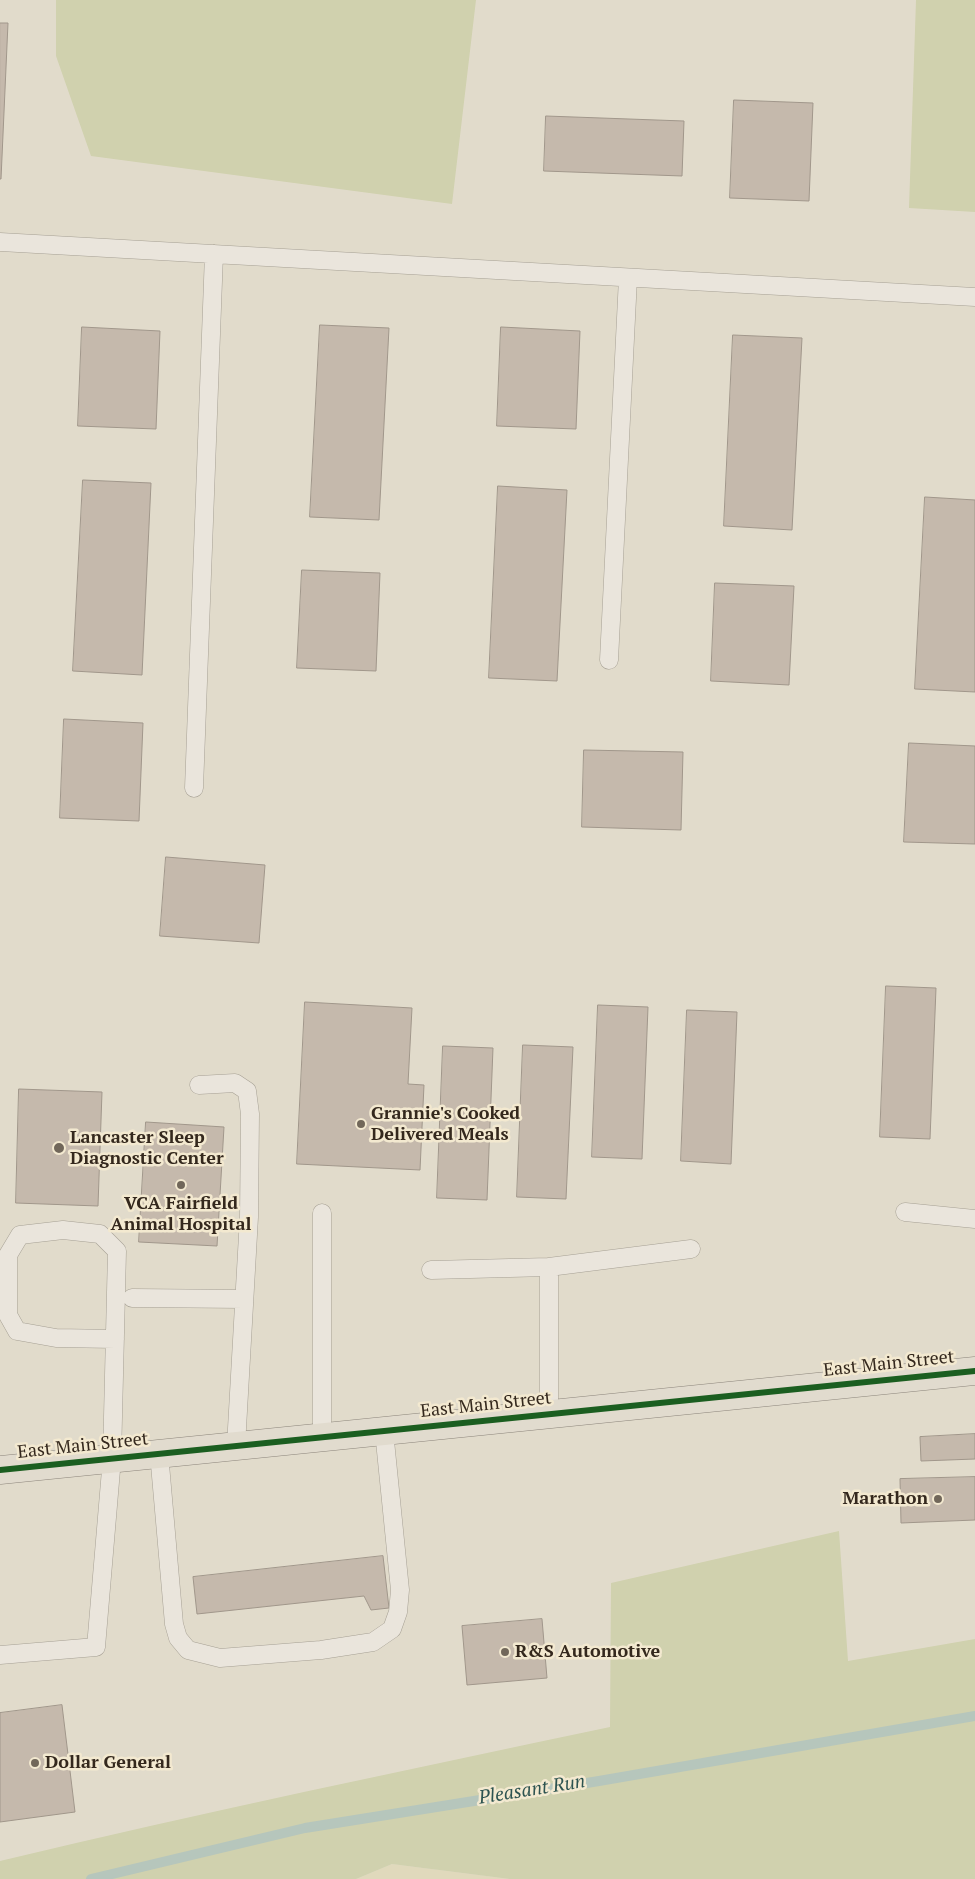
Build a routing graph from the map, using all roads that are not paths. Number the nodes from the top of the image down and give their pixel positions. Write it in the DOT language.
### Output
graph roads {
  1 [pos="0,242"];
  2 [pos="214,254"];
  3 [pos="628,278"];
  4 [pos="975,297"];
  5 [pos="609,660"];
  6 [pos="194,788"];
  7 [pos="198,1085"];
  8 [pos="905,1212"];
  9 [pos="322,1213"];
  10 [pos="975,1219"];
  11 [pos="691,1249"];
  12 [pos="549,1268"];
  13 [pos="431,1270"];
  14 [pos="132,1298"];
  15 [pos="244,1299"];
  16 [pos="115,1339"];
  17 [pos="975,1370"];
  18 [pos="549,1414"];
  19 [pos="384,1431"];
  20 [pos="322,1437"];
  21 [pos="236,1446"];
  22 [pos="159,1453"];
  23 [pos="112,1458"];
  24 [pos="0,1470"];
  25 [pos="0,1655"];
  1 -- 2 [label="lane"];
  2 -- 3 [label="lane"];
  2 -- 6 [label="lane"];
  3 -- 4 [label="lane"];
  3 -- 5 [label="lane"];
  7 -- 15 [label="lane"];
  8 -- 10 [label="lane"];
  9 -- 20 [label="lane"];
  11 -- 12 [label="lane"];
  12 -- 13 [label="lane"];
  12 -- 18 [label="lane"];
  14 -- 15 [label="lane"];
  15 -- 21 [label="lane"];
  16 -- 16 [label="lane"];
  16 -- 23 [label="lane"];
  17 -- 18 [label="main road, East Main Street"];
  18 -- 19 [label="main road, East Main Street"];
  19 -- 20 [label="main road, East Main Street"];
  19 -- 22 [label="lane"];
  20 -- 21 [label="main road, East Main Street"];
  21 -- 22 [label="main road, East Main Street"];
  22 -- 23 [label="main road, East Main Street"];
  23 -- 24 [label="main road, East Main Street"];
  23 -- 25 [label="lane"];
}
